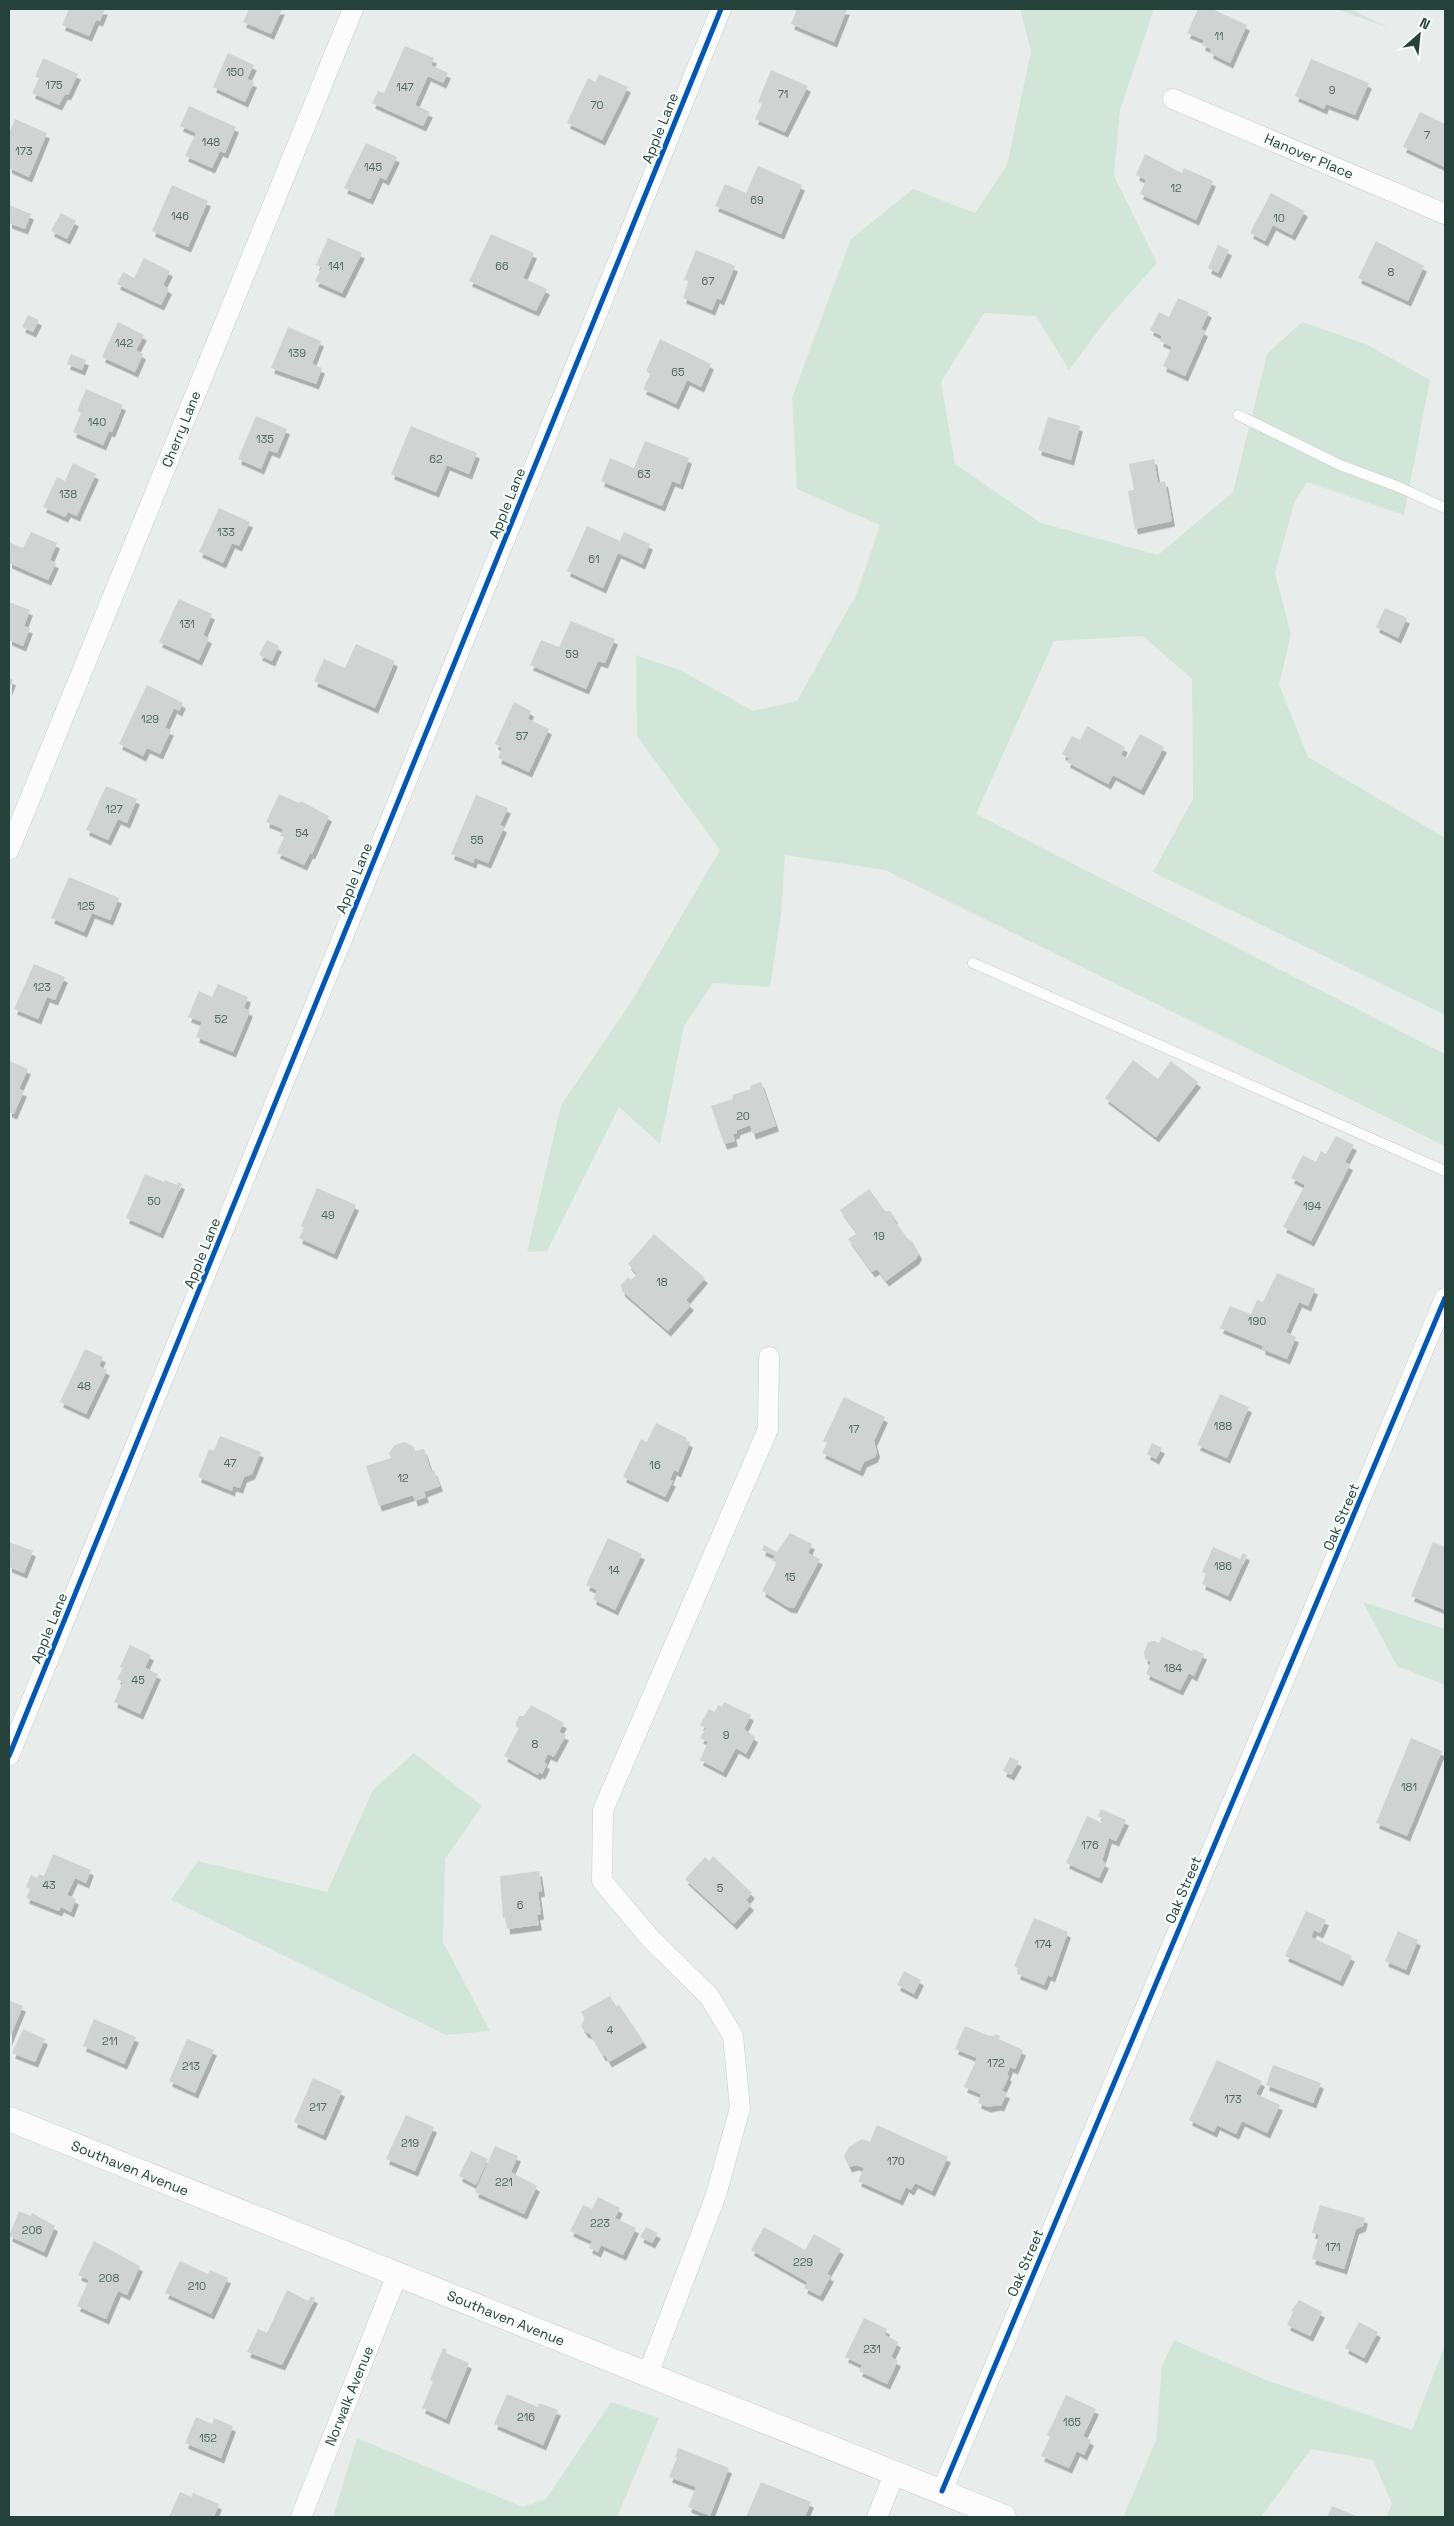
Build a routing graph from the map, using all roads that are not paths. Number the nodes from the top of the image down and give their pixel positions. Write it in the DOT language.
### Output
graph roads {
  1 [pos="353,9"];
  2 [pos="721,9"];
  3 [pos="1173,99"];
  4 [pos="1445,214"];
  5 [pos="1238,415"];
  6 [pos="1445,508"];
  7 [pos="9,850"];
  8 [pos="973,963"];
  9 [pos="1445,1171"];
  10 [pos="1445,1298"];
  11 [pos="769,1357"];
  12 [pos="9,1756"];
  13 [pos="9,2119"];
  14 [pos="397,2275"];
  15 [pos="648,2374"];
  16 [pos="894,2475"];
  17 [pos="942,2491"];
  18 [pos="301,2517"];
  19 [pos="877,2517"];
  20 [pos="1004,2517"];
  1 -- 7 [label="street, Cherry Lane"];
  2 -- 12 [label="street, Apple Lane"];
  3 -- 4 [label="street, Hanover Place"];
  5 -- 6 [label="lane"];
  8 -- 9 [label="lane"];
  10 -- 17 [label="street, Oak Street"];
  11 -- 15 [label="street"];
  13 -- 14 [label="street, Southaven Avenue"];
  14 -- 15 [label="street, Southaven Avenue"];
  14 -- 18 [label="street, Norwalk Avenue"];
  15 -- 16 [label="street, Southaven Avenue"];
  16 -- 17 [label="street, Southaven Avenue"];
  16 -- 19 [label="street"];
  17 -- 20 [label="street, Southaven Avenue"];
}
